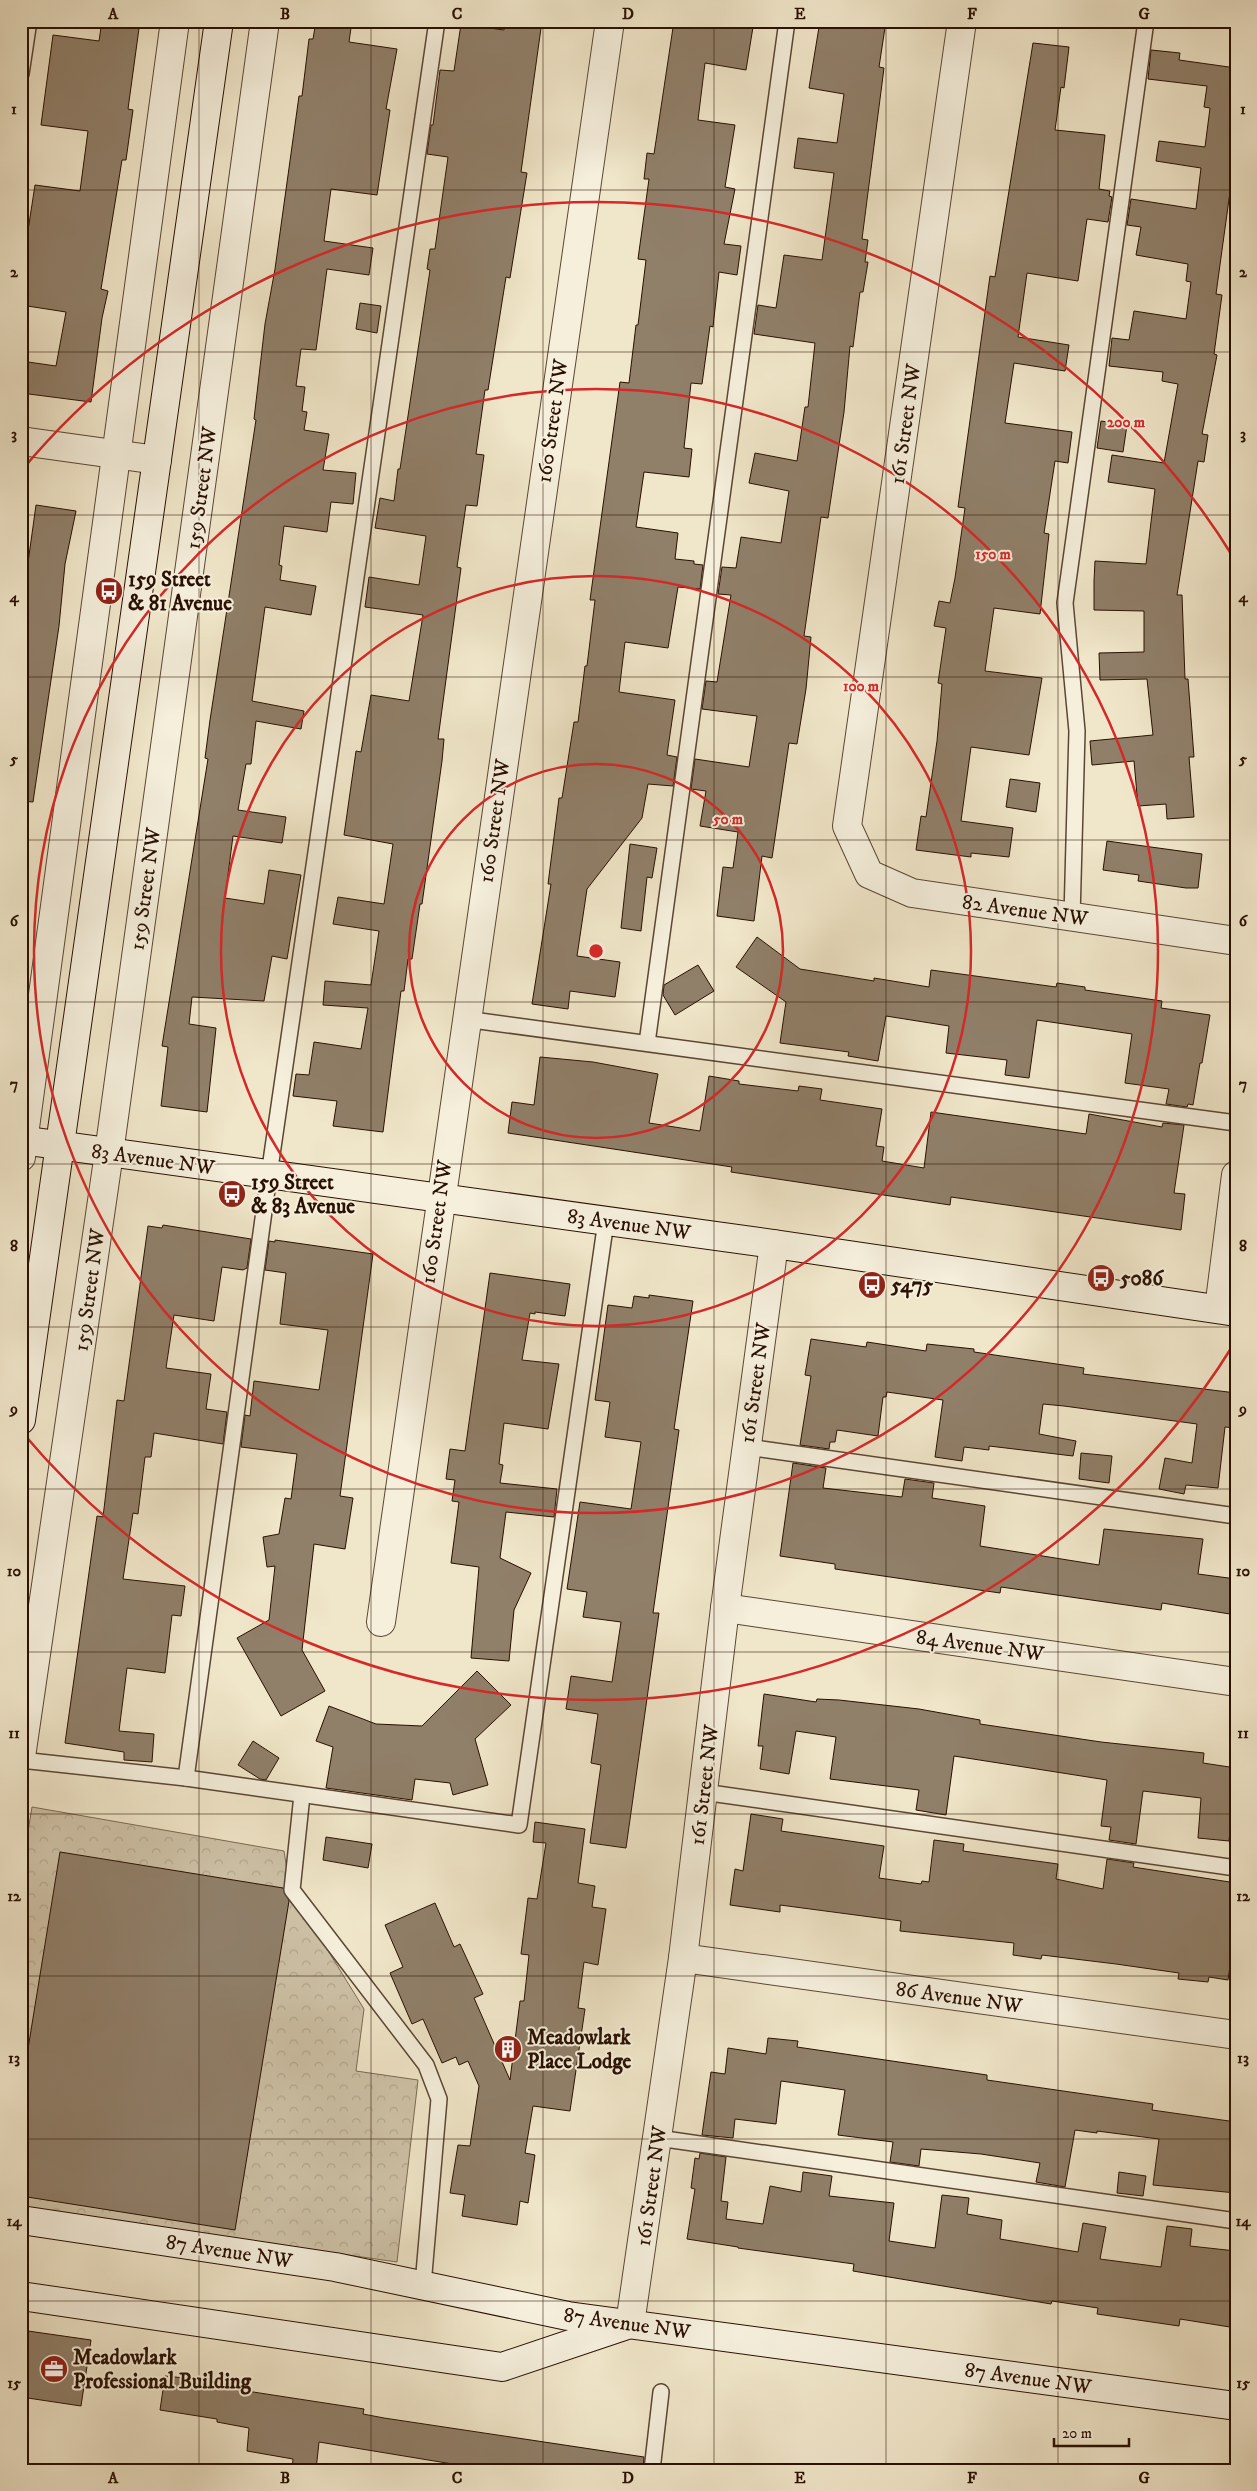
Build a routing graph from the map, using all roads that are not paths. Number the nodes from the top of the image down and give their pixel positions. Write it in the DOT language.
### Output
graph roads {
  1 [pos="29,21"];
  2 [pos="175,21"];
  3 [pos="219,21"];
  4 [pos="265,21"];
  5 [pos="437,21"];
  6 [pos="610,21"];
  7 [pos="787,21"];
  8 [pos="962,21"];
  9 [pos="1146,21"];
  10 [pos="21,74"];
  11 [pos="21,441"];
  12 [pos="115,454"];
  13 [pos="157,460"];
  14 [pos="847,826"];
  15 [pos="1072,916"];
  16 [pos="1236,941"];
  17 [pos="465,1019"];
  18 [pos="647,1043"];
  19 [pos="1236,1123"];
  20 [pos="22,1146"];
  21 [pos="60,1146"];
  22 [pos="109,1153"];
  23 [pos="269,1175"];
  24 [pos="1236,1175"];
  25 [pos="440,1198"];
  26 [pos="606,1221"];
  27 [pos="774,1244"];
  28 [pos="1227,1311"];
  29 [pos="21,1420"];
  30 [pos="747,1447"];
  31 [pos="1236,1516"];
  32 [pos="725,1608"];
  33 [pos="381,1622"];
  34 [pos="1236,1682"];
  35 [pos="21,1758"];
  36 [pos="186,1778"];
  37 [pos="703,1792"];
  38 [pos="302,1795"];
  39 [pos="1236,1868"];
  40 [pos="683,1958"];
  41 [pos="1236,2035"];
  42 [pos="658,2138"];
  43 [pos="21,2220"];
  44 [pos="1236,2221"];
  45 [pos="423,2285"];
  46 [pos="21,2296"];
  47 [pos="630,2324"];
  48 [pos="661,2392"];
  49 [pos="1236,2406"];
  50 [pos="652,2470"];
  1 -- 10 [label="lane"];
  2 -- 12 [label="street"];
  3 -- 13 [label="street"];
  4 -- 22 [label="street, 159 Street NW"];
  5 -- 23 [label="lane"];
  6 -- 17 [label="street, 160 Street NW"];
  7 -- 18 [label="lane"];
  8 -- 14 [label="street, 161 Street NW"];
  9 -- 15 [label="lane"];
  11 -- 12 [label="street"];
  12 -- 13 [label="street"];
  12 -- 20 [label="street"];
  13 -- 21 [label="street"];
  14 -- 15 [label="street, 82 Avenue NW"];
  15 -- 16 [label="street, 82 Avenue NW"];
  17 -- 18 [label="lane"];
  17 -- 25 [label="street, 160 Street NW"];
  18 -- 19 [label="lane"];
  20 -- 21 [label="street, 83 Avenue NW"];
  21 -- 22 [label="street, 83 Avenue NW"];
  21 -- 29 [label="street"];
  22 -- 23 [label="street, 83 Avenue NW"];
  22 -- 35 [label="street, 159 Street NW"];
  23 -- 25 [label="street, 83 Avenue NW"];
  23 -- 36 [label="lane"];
  24 -- 28 [label="street"];
  25 -- 26 [label="street, 83 Avenue NW"];
  25 -- 33 [label="street, 160 Street NW"];
  26 -- 27 [label="street, 83 Avenue NW"];
  26 -- 38 [label="lane"];
  27 -- 28 [label="street, 83 Avenue NW"];
  27 -- 30 [label="street, 161 Street NW"];
  30 -- 31 [label="lane"];
  30 -- 32 [label="street, 161 Street NW"];
  32 -- 34 [label="street, 84 Avenue NW"];
  32 -- 37 [label="street, 161 Street NW"];
  35 -- 36 [label="lane"];
  36 -- 38 [label="lane"];
  37 -- 39 [label="lane"];
  37 -- 40 [label="street, 161 Street NW"];
  38 -- 45 [label="lane"];
  40 -- 41 [label="street, 86 Avenue NW"];
  40 -- 42 [label="street, 161 Street NW"];
  42 -- 44 [label="lane"];
  42 -- 47 [label="street, 161 Street NW"];
  43 -- 45 [label="street, 87 Avenue NW"];
  45 -- 47 [label="street, 87 Avenue NW"];
  46 -- 47 [label="street"];
  47 -- 49 [label="street, 87 Avenue NW"];
  48 -- 50 [label="lane"];
}
